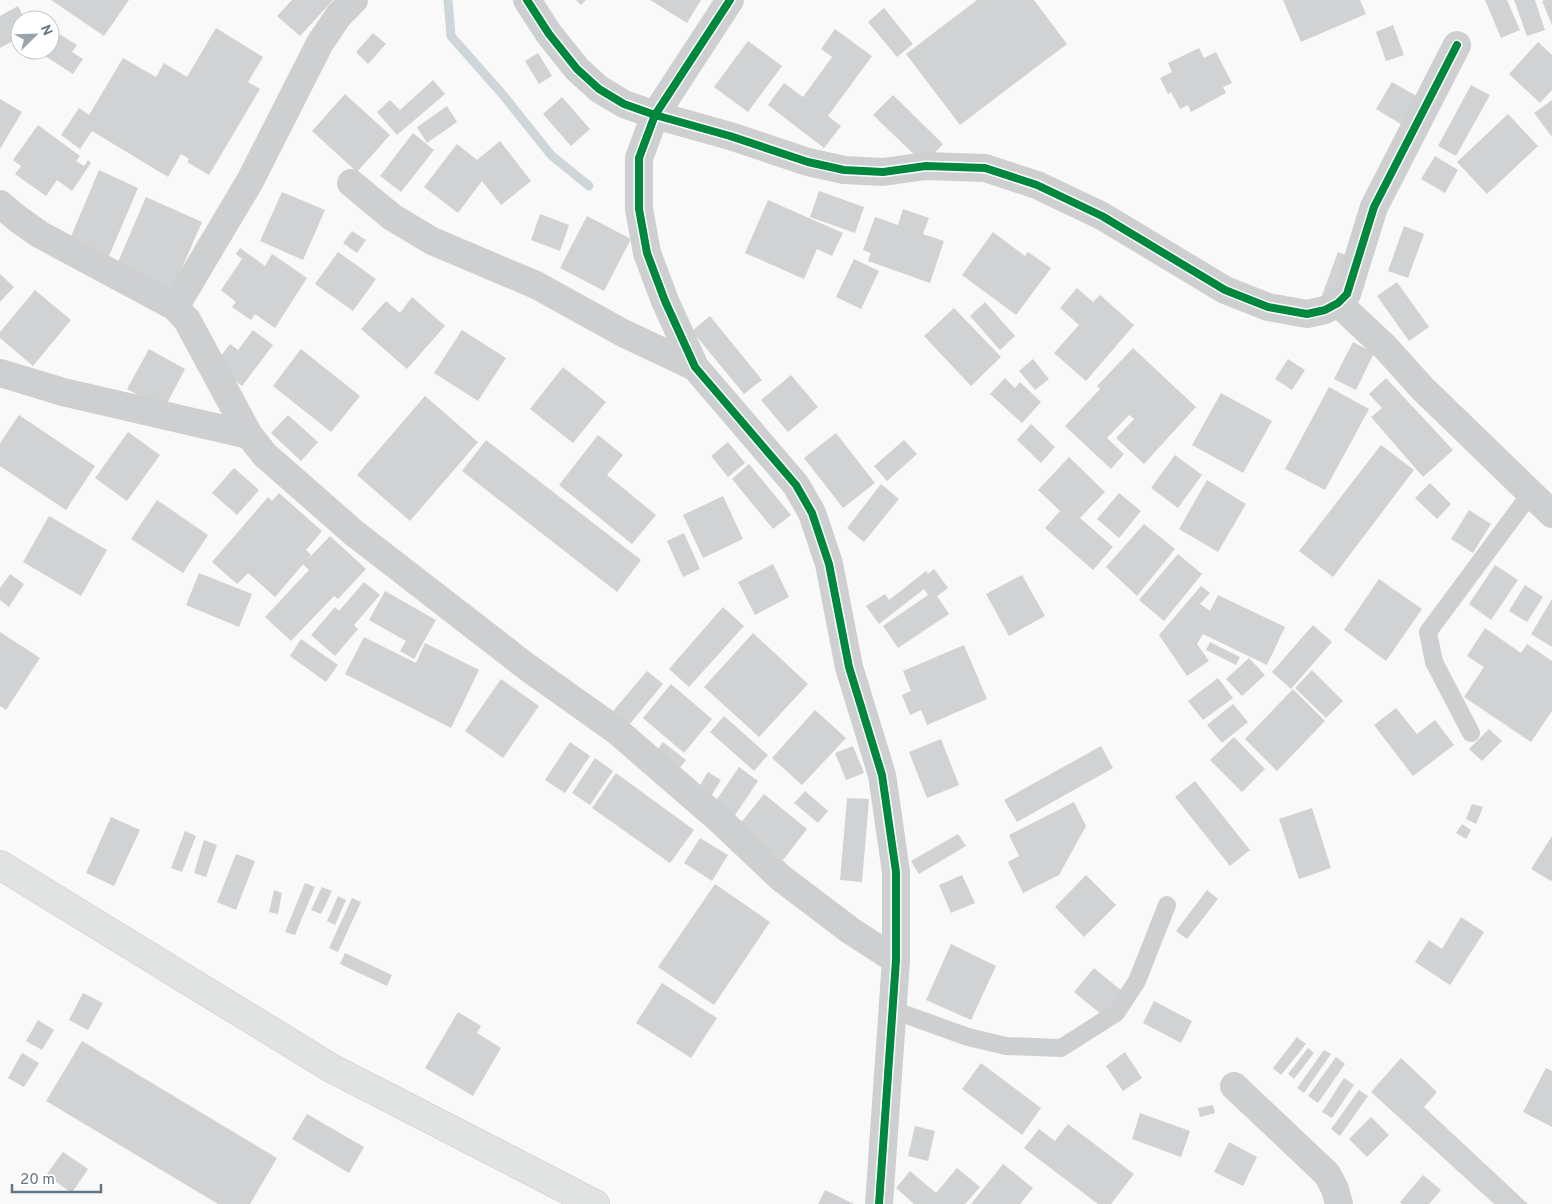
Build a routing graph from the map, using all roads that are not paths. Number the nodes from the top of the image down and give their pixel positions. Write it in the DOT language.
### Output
graph roads {
  1 [pos="354,0"];
  2 [pos="527,0"];
  3 [pos="730,0"];
  4 [pos="1457,45"];
  5 [pos="655,115"];
  6 [pos="351,183"];
  7 [pos="0,204"];
  8 [pos="1338,303"];
  9 [pos="175,307"];
  10 [pos="695,367"];
  11 [pos="0,373"];
  12 [pos="249,435"];
  13 [pos="1531,493"];
  14 [pos="1552,514"];
  15 [pos="1470,733"];
  16 [pos="0,865"];
  17 [pos="1167,905"];
  18 [pos="896,960"];
  19 [pos="893,1010"];
  20 [pos="1234,1086"];
  21 [pos="595,1204"];
  22 [pos="879,1204"];
  23 [pos="1339,1204"];
  1 -- 9 [label="street"];
  2 -- 5 [label="street"];
  3 -- 5 [label="street"];
  4 -- 8 [label="street"];
  5 -- 8 [label="street"];
  5 -- 10 [label="street"];
  6 -- 10 [label="street"];
  7 -- 9 [label="street"];
  8 -- 13 [label="street"];
  9 -- 12 [label="street"];
  10 -- 18 [label="street"];
  11 -- 12 [label="street"];
  12 -- 18 [label="street"];
  13 -- 14 [label="street"];
  13 -- 15 [label="lane"];
  16 -- 21 [label="street"];
  17 -- 19 [label="lane"];
  18 -- 19 [label="street"];
  19 -- 22 [label="street"];
  20 -- 23 [label="street"];
}
